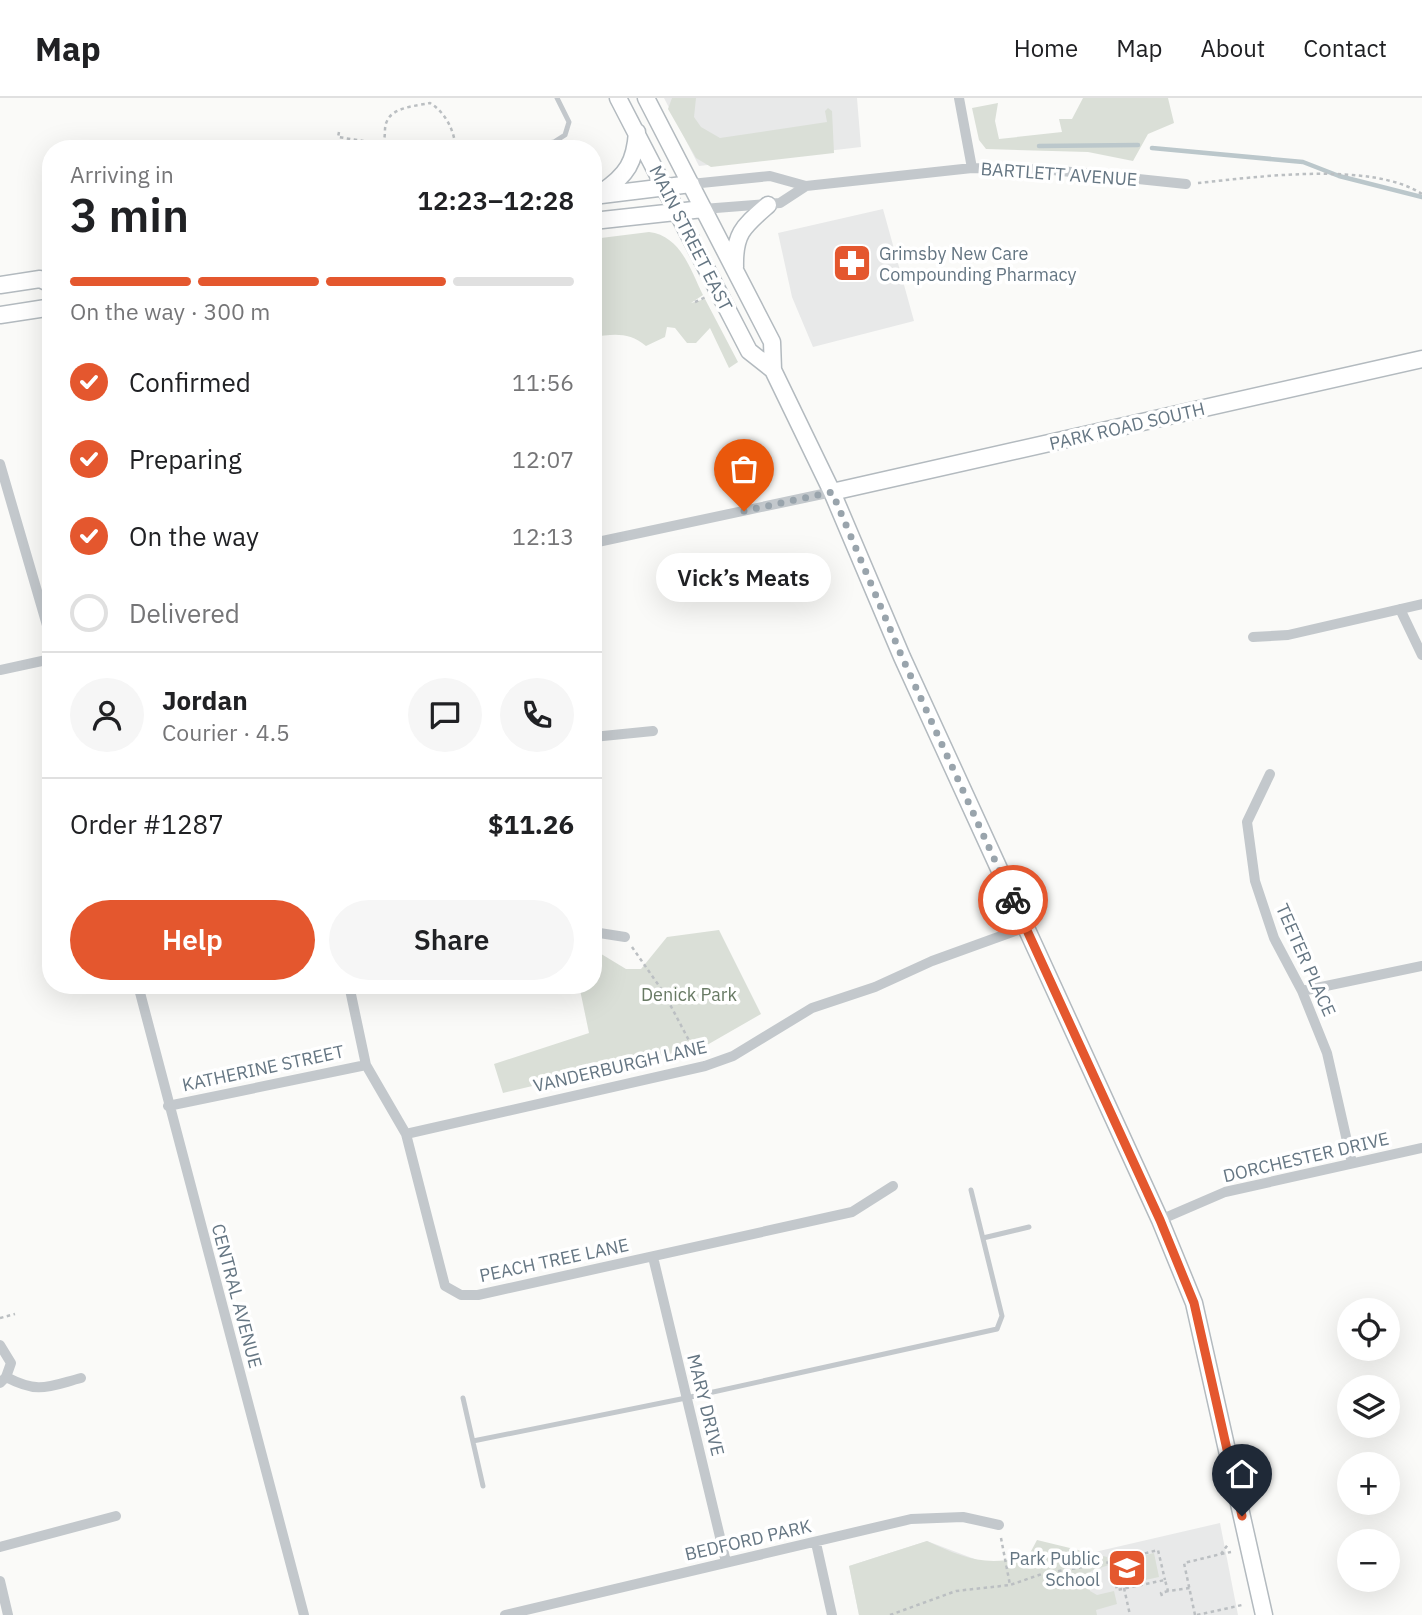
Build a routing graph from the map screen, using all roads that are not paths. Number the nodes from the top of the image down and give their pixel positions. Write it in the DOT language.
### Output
graph roads {
  1 [pos="557,98"];
  2 [pos="618,98"];
  3 [pos="646,98"];
  4 [pos="959,98"];
  5 [pos="637,132"];
  6 [pos="553,140"];
  7 [pos="972,168"];
  8 [pos="691,184"];
  9 [pos="1186,184"];
  10 [pos="664,186"];
  11 [pos="806,186"];
  12 [pos="602,190"];
  13 [pos="602,195"];
  14 [pos="768,205"];
  15 [pos="703,209"];
  16 [pos="675,211"];
  17 [pos="602,220"];
  18 [pos="735,273"];
  19 [pos="42,280"];
  20 [pos="0,285"];
  21 [pos="42,309"];
  22 [pos="0,315"];
  23 [pos="1422,359"];
  24 [pos="773,370"];
  25 [pos="0,464"];
  26 [pos="832,492"];
  27 [pos="5,498"];
  28 [pos="602,541"];
  29 [pos="1422,604"];
  30 [pos="1400,609"];
  31 [pos="42,611"];
  32 [pos="1253,638"];
  33 [pos="1422,655"];
  34 [pos="42,661"];
  35 [pos="0,670"];
  36 [pos="653,731"];
  37 [pos="602,736"];
  38 [pos="1270,774"];
  39 [pos="1026,927"];
  40 [pos="602,933"];
  41 [pos="625,937"];
  42 [pos="1422,966"];
  43 [pos="1302,991"];
  44 [pos="140,994"];
  45 [pos="351,994"];
  46 [pos="366,1065"];
  47 [pos="168,1106"];
  48 [pos="406,1134"];
  49 [pos="1422,1148"];
  50 [pos="1352,1163"];
  51 [pos="893,1186"];
  52 [pos="971,1190"];
  53 [pos="1160,1220"];
  54 [pos="1029,1227"];
  55 [pos="983,1238"];
  56 [pos="653,1257"];
  57 [pos="0,1345"];
  58 [pos="81,1378"];
  59 [pos="3,1380"];
  60 [pos="463,1398"];
  61 [pos="686,1398"];
  62 [pos="473,1441"];
  63 [pos="482,1486"];
  64 [pos="116,1516"];
  65 [pos="999,1525"];
  66 [pos="816,1543"];
  67 [pos="0,1547"];
  68 [pos="726,1562"];
  69 [pos="0,1581"];
  70 [pos="8,1615"];
  71 [pos="304,1615"];
  72 [pos="505,1615"];
  73 [pos="832,1615"];
  74 [pos="1264,1615"];
  1 -- 6 [label="lane"];
  2 -- 5 [label="main road, MAIN STREET EAST"];
  3 -- 8 [label="main road, MAIN STREET EAST"];
  4 -- 7 [label="street"];
  5 -- 10 [label="main road, MAIN STREET EAST"];
  5 -- 12 [label="main road"];
  7 -- 9 [label="street, BARTLETT AVENUE"];
  7 -- 11 [label="street, BARTLETT AVENUE"];
  8 -- 10 [label="main road, BARTLETT AVENUE"];
  8 -- 11 [label="street, BARTLETT AVENUE"];
  8 -- 15 [label="main road, MAIN STREET EAST"];
  10 -- 13 [label="main road, BARTLETT AVENUE"];
  10 -- 16 [label="main road, MAIN STREET EAST"];
  11 -- 14 [label="street, BARTLETT AVENUE"];
  14 -- 15 [label="street, BARTLETT AVENUE"];
  14 -- 18 [label="main road"];
  15 -- 16 [label="main road, BARTLETT AVENUE"];
  15 -- 18 [label="main road, MAIN STREET EAST"];
  16 -- 17 [label="main road, BARTLETT AVENUE"];
  16 -- 24 [label="main road, MAIN STREET EAST"];
  18 -- 24 [label="main road, MAIN STREET EAST"];
  19 -- 20 [label="main road"];
  21 -- 22 [label="main road"];
  23 -- 26 [label="main road, PARK ROAD SOUTH"];
  24 -- 26 [label="main road, MAIN STREET EAST"];
  25 -- 27 [label="street"];
  26 -- 28 [label="street"];
  26 -- 39 [label="main road, MAIN STREET EAST"];
  27 -- 31 [label="street"];
  29 -- 30 [label="street"];
  30 -- 32 [label="street"];
  30 -- 33 [label="street"];
  34 -- 35 [label="street"];
  36 -- 37 [label="street"];
  38 -- 43 [label="street, TEETER PLACE"];
  39 -- 48 [label="street, VANDERBURGH LANE"];
  39 -- 53 [label="main road, MAIN STREET EAST"];
  40 -- 41 [label="street"];
  42 -- 43 [label="street"];
  43 -- 50 [label="street, TEETER PLACE"];
  44 -- 47 [label="street, CENTRAL AVENUE"];
  45 -- 46 [label="street, PEACH TREE LANE"];
  46 -- 47 [label="street, KATHERINE STREET"];
  46 -- 48 [label="street, PEACH TREE LANE"];
  47 -- 71 [label="street, CENTRAL AVENUE"];
  48 -- 56 [label="street, PEACH TREE LANE"];
  49 -- 50 [label="street, DORCHESTER DRIVE"];
  50 -- 53 [label="street, DORCHESTER DRIVE"];
  51 -- 56 [label="street, PEACH TREE LANE"];
  52 -- 55 [label="lane"];
  53 -- 74 [label="main road, MAIN STREET EAST"];
  54 -- 55 [label="lane"];
  55 -- 61 [label="lane"];
  56 -- 61 [label="street, MARY DRIVE"];
  57 -- 59 [label="street"];
  58 -- 59 [label="street"];
  60 -- 62 [label="lane"];
  61 -- 62 [label="lane"];
  61 -- 68 [label="street, MARY DRIVE"];
  62 -- 63 [label="lane"];
  64 -- 67 [label="street"];
  65 -- 66 [label="street, BEDFORD PARK"];
  66 -- 68 [label="street, BEDFORD PARK"];
  66 -- 73 [label="street"];
  68 -- 72 [label="street, BEDFORD PARK"];
  69 -- 70 [label="street"];
}
